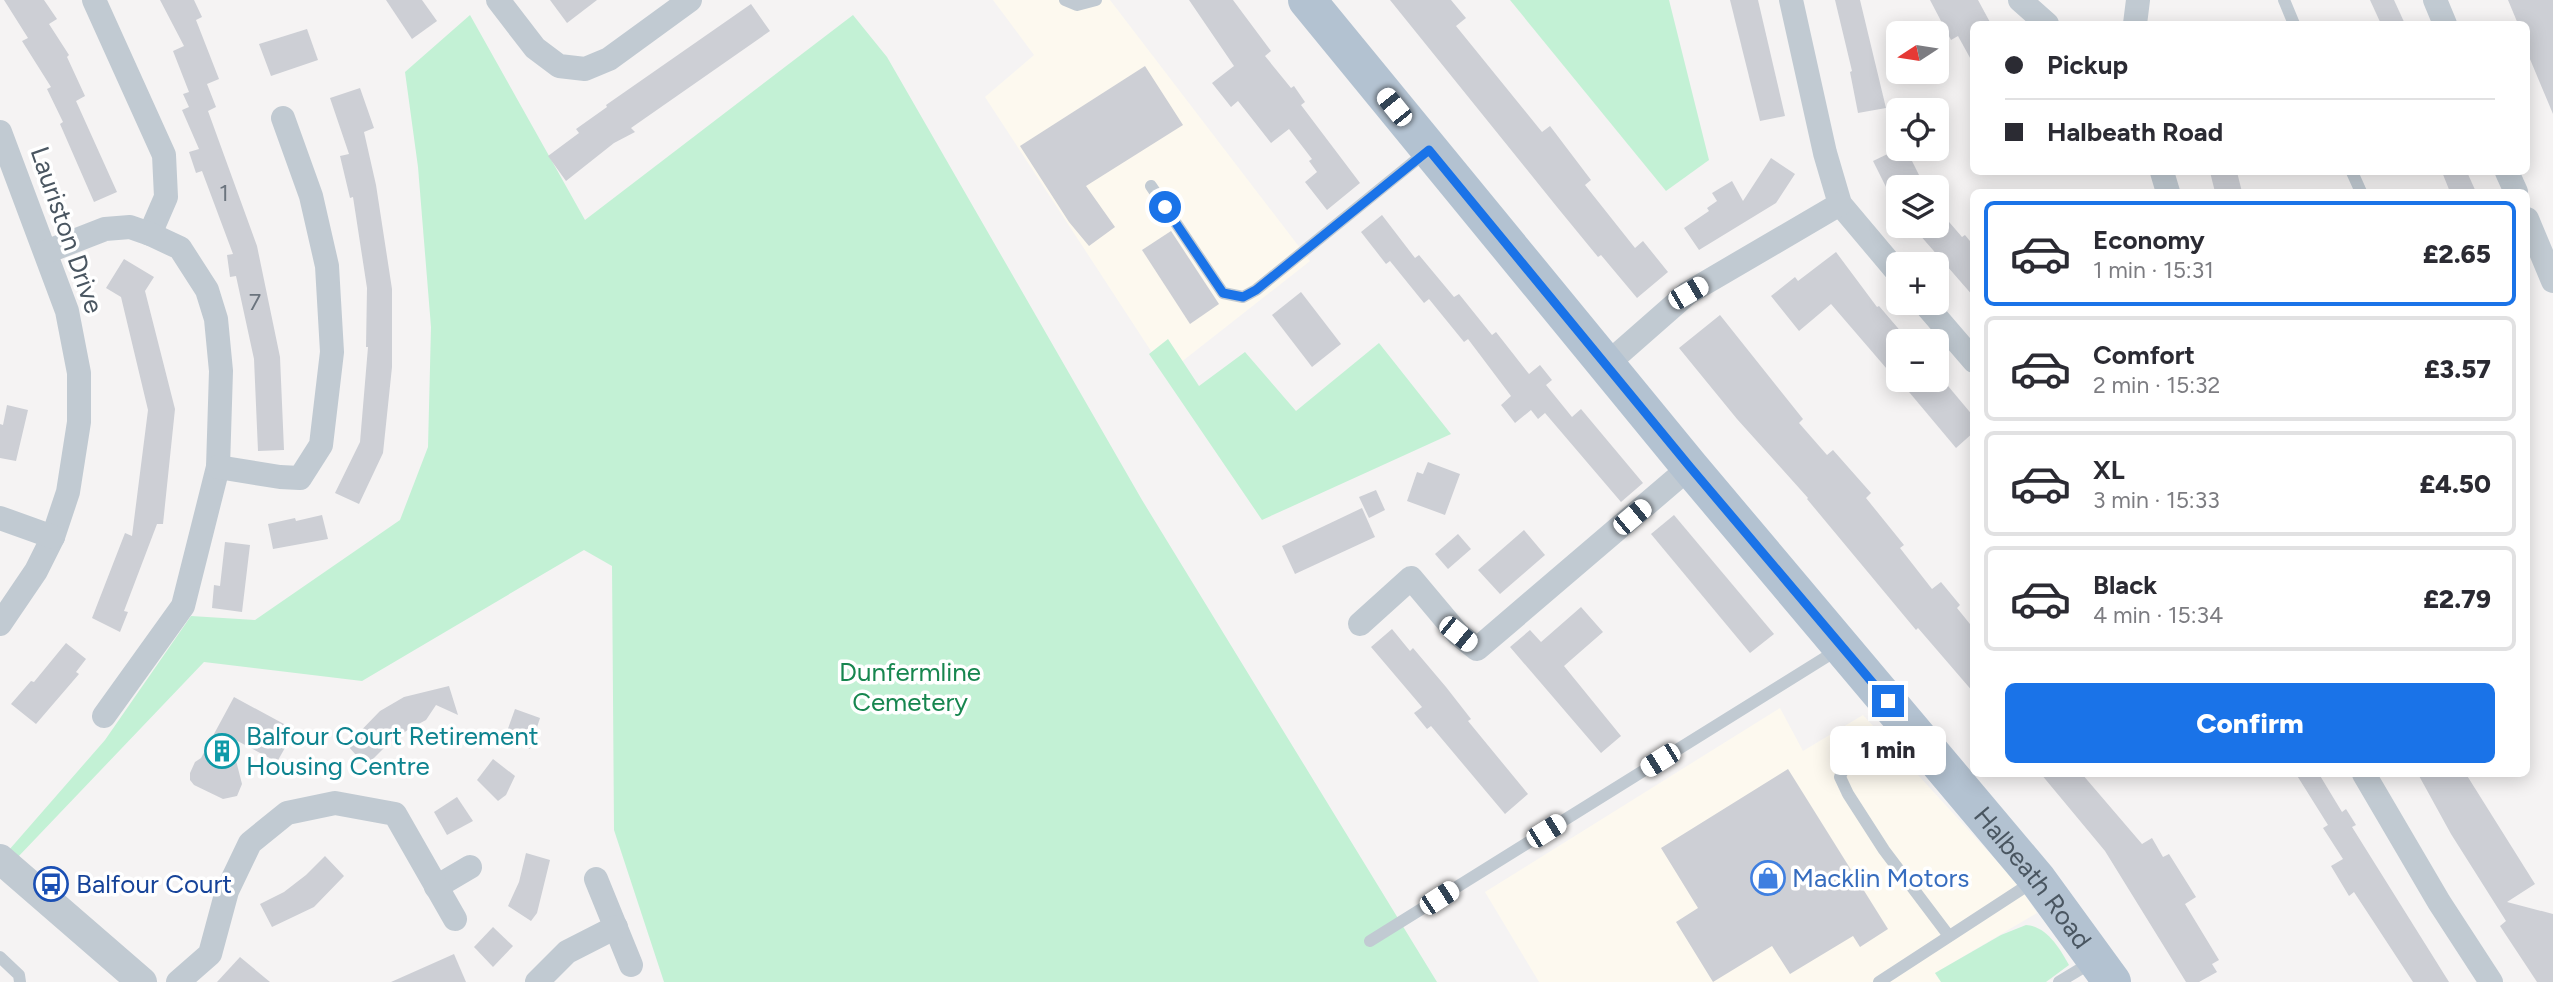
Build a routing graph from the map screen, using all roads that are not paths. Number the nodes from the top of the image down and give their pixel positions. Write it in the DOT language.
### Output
graph roads {
  1 [pos="94,0"];
  2 [pos="498,0"];
  3 [pos="690,0"];
  4 [pos="1065,0"];
  5 [pos="1096,0"];
  6 [pos="1307,0"];
  7 [pos="1791,0"];
  8 [pos="2020,0"];
  9 [pos="2137,0"];
  10 [pos="2284,0"];
  11 [pos="2435,0"];
  12 [pos="2044,21"];
  13 [pos="2135,21"];
  14 [pos="2293,21"];
  15 [pos="2444,21"];
  16 [pos="283,118"];
  17 [pos="0,132"];
  18 [pos="1429,150"];
  19 [pos="1151,186"];
  20 [pos="1840,204"];
  21 [pos="2530,226"];
  22 [pos="150,234"];
  23 [pos="46,252"];
  24 [pos="1886,259"];
  25 [pos="2553,281"];
  26 [pos="1934,315"];
  27 [pos="1970,356"];
  28 [pos="1606,365"];
  29 [pos="218,467"];
  30 [pos="1690,467"];
  31 [pos="0,518"];
  32 [pos="53,537"];
  33 [pos="0,624"];
  34 [pos="1360,624"];
  35 [pos="1842,647"];
  36 [pos="104,716"];
  37 [pos="1903,719"];
  38 [pos="2366,777"];
  39 [pos="0,859"];
  40 [pos="470,867"];
  41 [pos="596,879"];
  42 [pos="2037,879"];
  43 [pos="436,887"];
  44 [pos="455,919"];
  45 [pos="616,927"];
  46 [pos="1949,936"];
  47 [pos="1370,941"];
  48 [pos="0,957"];
  49 [pos="631,965"];
  50 [pos="2104,971"];
  51 [pos="20,982"];
  52 [pos="142,982"];
  53 [pos="178,982"];
  54 [pos="537,982"];
  55 [pos="1879,982"];
  56 [pos="2059,982"];
  57 [pos="2491,982"];
  1 -- 22 [label="street"];
  2 -- 3 [label="street"];
  4 -- 5 [label="lane"];
  6 -- 18 [label="main road, Halbeath Road"];
  7 -- 20 [label="street"];
  8 -- 12 [label="street"];
  9 -- 13 [label="street"];
  10 -- 14 [label="lane"];
  11 -- 15 [label="street"];
  16 -- 29 [label="street"];
  17 -- 23 [label="street, Lauriston Drive"];
  18 -- 19 [label="lane"];
  18 -- 28 [label="main road, Halbeath Road"];
  20 -- 24 [label="street"];
  20 -- 28 [label="street"];
  21 -- 25 [label="street"];
  22 -- 23 [label="street"];
  22 -- 29 [label="street"];
  23 -- 32 [label="street, Lauriston Drive"];
  26 -- 27 [label="street"];
  28 -- 30 [label="main road, Halbeath Road"];
  29 -- 36 [label="street"];
  30 -- 34 [label="street"];
  30 -- 35 [label="main road, Halbeath Road"];
  31 -- 32 [label="street"];
  32 -- 33 [label="street, Lauriston Drive"];
  35 -- 37 [label="main road, Halbeath Road"];
  35 -- 47 [label="lane"];
  37 -- 42 [label="main road, Halbeath Road"];
  37 -- 46 [label="lane"];
  38 -- 57 [label="street"];
  39 -- 52 [label="street"];
  40 -- 43 [label="street"];
  41 -- 45 [label="street"];
  42 -- 46 [label="lane"];
  42 -- 50 [label="main road, Halbeath Road"];
  43 -- 44 [label="street"];
  43 -- 53 [label="street"];
  45 -- 49 [label="street"];
  45 -- 54 [label="street"];
  46 -- 55 [label="lane"];
  48 -- 51 [label="lane"];
  50 -- 56 [label="lane"];
}
